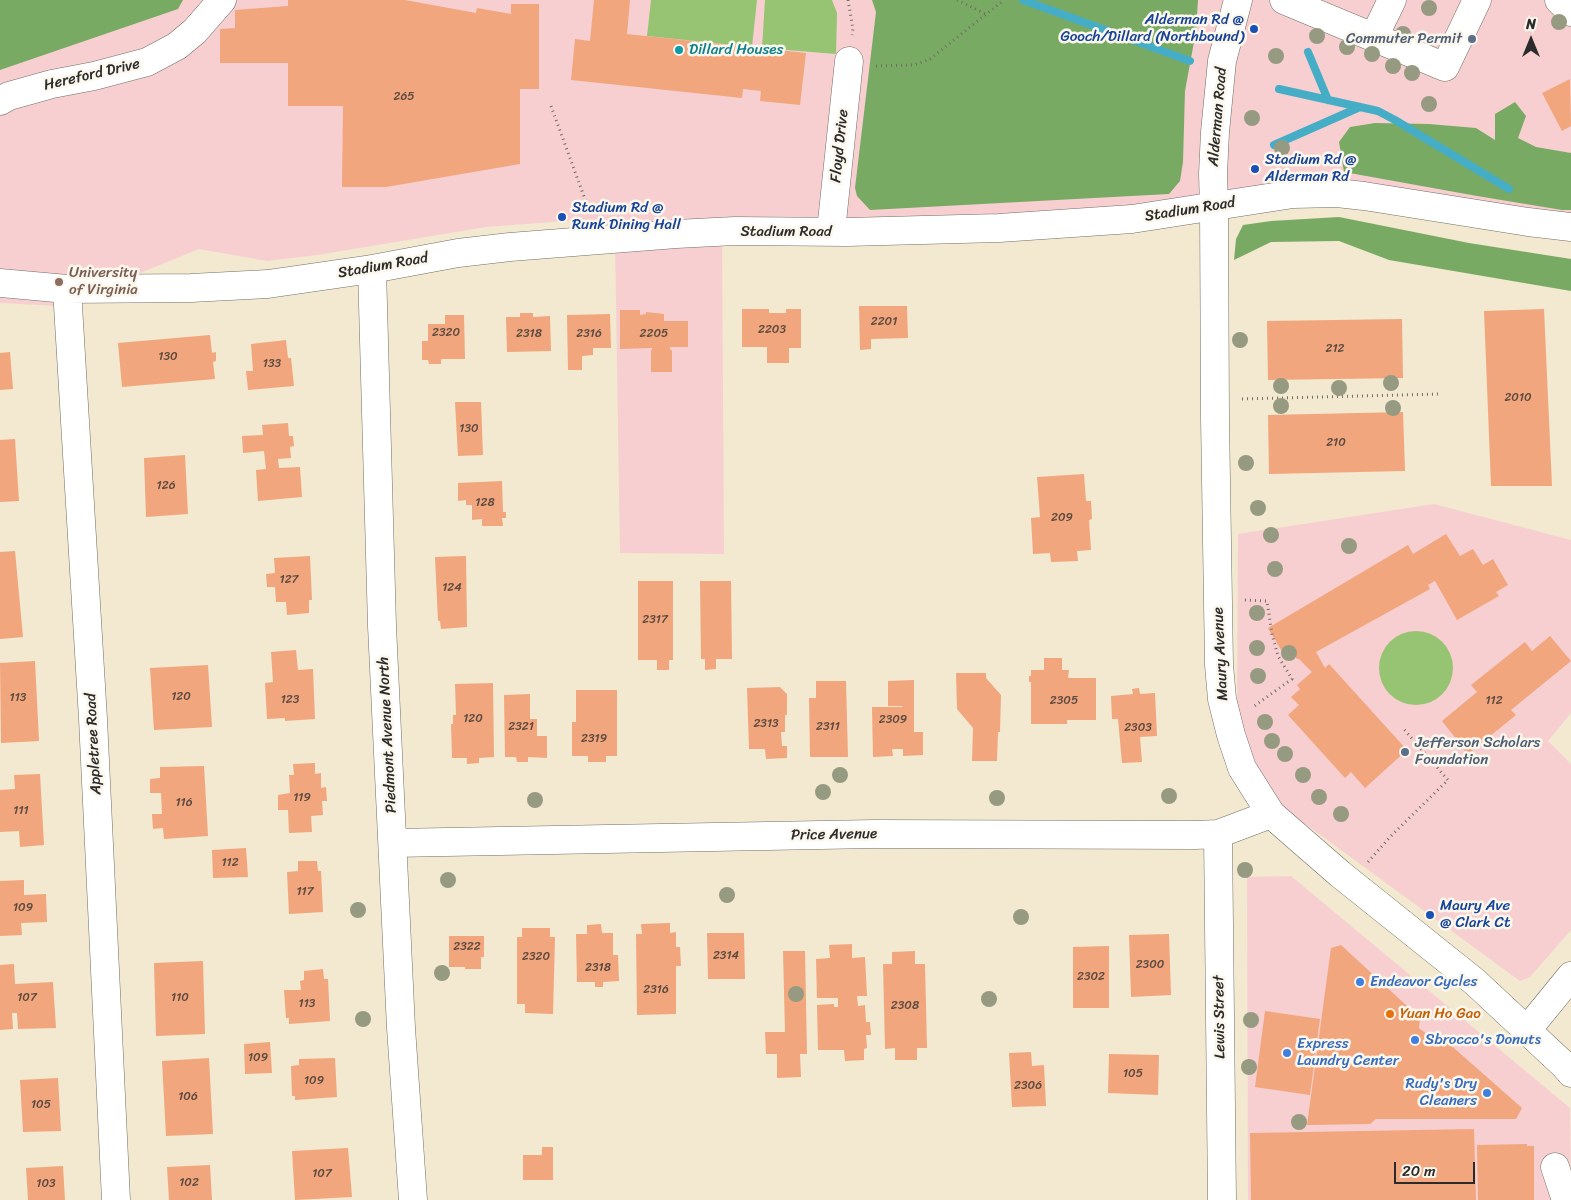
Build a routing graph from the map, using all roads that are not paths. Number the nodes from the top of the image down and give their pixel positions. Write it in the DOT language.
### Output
graph roads {
  1 [pos="222,0"];
  2 [pos="1238,0"];
  3 [pos="1392,0"];
  4 [pos="1477,0"];
  5 [pos="1559,0"];
  6 [pos="1300,3"];
  7 [pos="1571,12"];
  8 [pos="1374,37"];
  9 [pos="849,61"];
  10 [pos="0,101"];
  11 [pos="1214,207"];
  12 [pos="1571,227"];
  13 [pos="831,231"];
  14 [pos="372,269"];
  15 [pos="0,283"];
  16 [pos="67,289"];
  17 [pos="1271,814"];
  18 [pos="1218,834"];
  19 [pos="393,843"];
  20 [pos="1571,976"];
  21 [pos="1527,1030"];
  22 [pos="1571,1073"];
  23 [pos="1555,1167"];
  24 [pos="116,1200"];
  25 [pos="413,1200"];
  26 [pos="1222,1200"];
  27 [pos="1566,1200"];
  1 -- 10 [label="street, Hereford Drive"];
  2 -- 11 [label="street, Alderman Road"];
  3 -- 8 [label="street"];
  4 -- 8 [label="street"];
  5 -- 7 [label="street"];
  6 -- 8 [label="street"];
  9 -- 13 [label="street, Floyd Drive"];
  11 -- 12 [label="street, Stadium Road"];
  11 -- 13 [label="street, Stadium Road"];
  11 -- 17 [label="street, Maury Avenue"];
  13 -- 14 [label="street, Stadium Road"];
  14 -- 16 [label="street, Stadium Road"];
  14 -- 19 [label="street, Piedmont Avenue North"];
  15 -- 16 [label="street, Stadium Road"];
  16 -- 24 [label="street, Appletree Road"];
  17 -- 18 [label="street, Price Avenue"];
  17 -- 21 [label="street, Maury Avenue"];
  18 -- 19 [label="street, Price Avenue"];
  18 -- 26 [label="street, Lewis Street"];
  19 -- 25 [label="street, Piedmont Avenue North"];
  20 -- 21 [label="street"];
  21 -- 22 [label="street, Maury Avenue"];
  23 -- 27 [label="street"];
}
